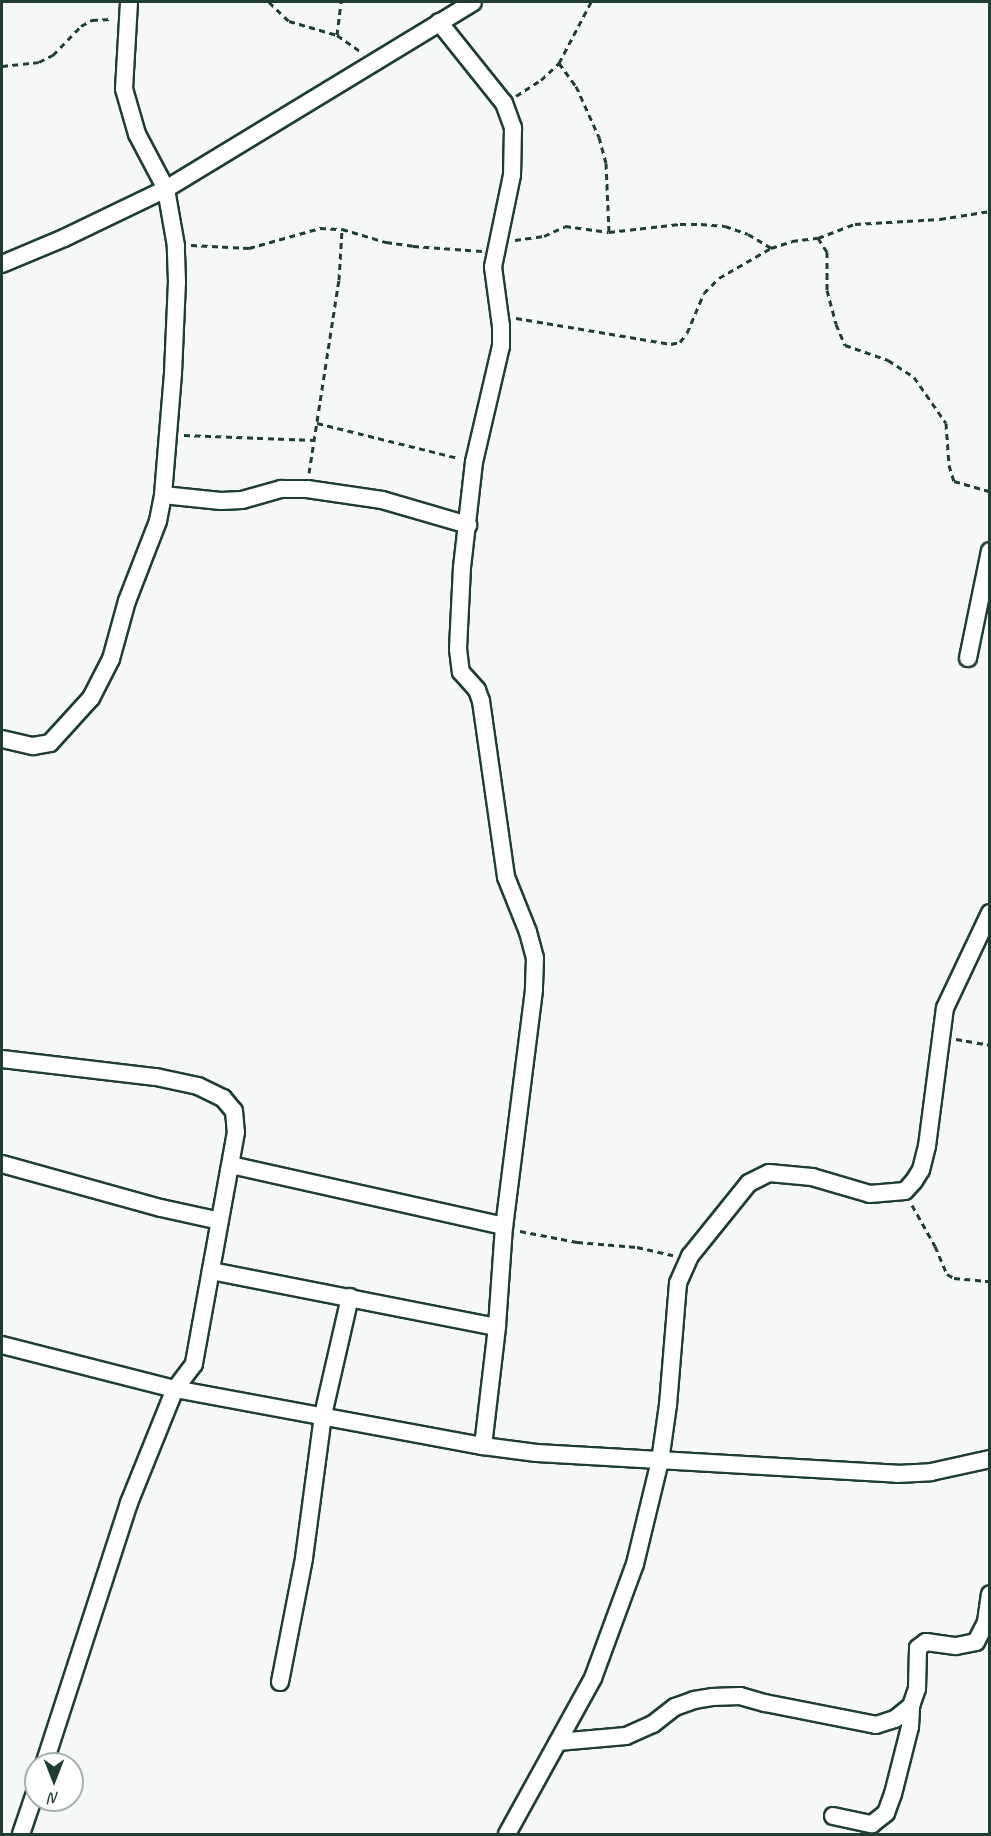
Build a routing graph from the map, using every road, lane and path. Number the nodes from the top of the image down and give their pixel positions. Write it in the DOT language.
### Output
graph roads {
  1 [pos="129,2"];
  2 [pos="269,2"];
  3 [pos="341,2"];
  4 [pos="473,2"];
  5 [pos="591,2"];
  6 [pos="128,21"];
  7 [pos="439,22"];
  8 [pos="337,35"];
  9 [pos="374,63"];
  10 [pos="560,63"];
  11 [pos="2,66"];
  12 [pos="504,103"];
  13 [pos="166,189"];
  14 [pos="990,211"];
  15 [pos="342,229"];
  16 [pos="609,232"];
  17 [pos="818,238"];
  18 [pos="176,246"];
  19 [pos="496,248"];
  20 [pos="771,248"];
  21 [pos="2,264"];
  22 [pos="500,315"];
  23 [pos="317,423"];
  24 [pos="166,435"];
  25 [pos="315,440"];
  26 [pos="474,462"];
  27 [pos="307,489"];
  28 [pos="990,491"];
  29 [pos="163,495"];
  30 [pos="468,525"];
  31 [pos="990,550"];
  32 [pos="968,658"];
  33 [pos="2,739"];
  34 [pos="990,913"];
  35 [pos="939,1037"];
  36 [pos="990,1045"];
  37 [pos="2,1059"];
  38 [pos="2,1164"];
  39 [pos="231,1165"];
  40 [pos="905,1191"];
  41 [pos="220,1221"];
  42 [pos="504,1226"];
  43 [pos="690,1256"];
  44 [pos="211,1271"];
  45 [pos="990,1281"];
  46 [pos="350,1297"];
  47 [pos="497,1327"];
  48 [pos="2,1345"];
  49 [pos="175,1389"];
  50 [pos="323,1415"];
  51 [pos="483,1446"];
  52 [pos="990,1459"];
  53 [pos="660,1461"];
  54 [pos="990,1594"];
  55 [pos="280,1683"];
  56 [pos="910,1707"];
  57 [pos="558,1742"];
  58 [pos="48,1752"];
  59 [pos="28,1812"];
  60 [pos="833,1816"];
  61 [pos="21,1834"];
  62 [pos="507,1834"];
  1 -- 6 [label="street"];
  2 -- 8 [label="path"];
  3 -- 8 [label="path"];
  4 -- 7 [label="street"];
  5 -- 10 [label="path"];
  6 -- 11 [label="path"];
  6 -- 13 [label="street"];
  7 -- 9 [label="street"];
  7 -- 12 [label="street"];
  8 -- 9 [label="path"];
  9 -- 13 [label="street"];
  10 -- 12 [label="path"];
  10 -- 16 [label="path"];
  12 -- 19 [label="street"];
  13 -- 18 [label="street"];
  13 -- 21 [label="street"];
  14 -- 17 [label="path"];
  15 -- 18 [label="path"];
  15 -- 19 [label="path"];
  15 -- 23 [label="path"];
  16 -- 19 [label="path"];
  16 -- 20 [label="path"];
  17 -- 20 [label="path"];
  17 -- 28 [label="path"];
  18 -- 24 [label="street"];
  19 -- 22 [label="street"];
  20 -- 22 [label="path"];
  22 -- 26 [label="street"];
  23 -- 25 [label="path"];
  23 -- 26 [label="path"];
  24 -- 25 [label="path"];
  24 -- 29 [label="street"];
  25 -- 27 [label="path"];
  26 -- 30 [label="street"];
  27 -- 29 [label="street"];
  27 -- 30 [label="street"];
  29 -- 33 [label="street"];
  30 -- 42 [label="street"];
  31 -- 32 [label="street"];
  34 -- 35 [label="street"];
  35 -- 36 [label="path"];
  35 -- 40 [label="street"];
  37 -- 39 [label="street"];
  38 -- 41 [label="street"];
  39 -- 41 [label="street"];
  39 -- 42 [label="street"];
  40 -- 43 [label="street"];
  40 -- 45 [label="path"];
  41 -- 44 [label="street"];
  42 -- 43 [label="path"];
  42 -- 47 [label="street"];
  43 -- 53 [label="street"];
  44 -- 46 [label="street"];
  44 -- 49 [label="street"];
  46 -- 47 [label="street"];
  46 -- 50 [label="street"];
  47 -- 51 [label="street"];
  48 -- 49 [label="street"];
  49 -- 50 [label="street"];
  49 -- 58 [label="street"];
  50 -- 51 [label="street"];
  50 -- 55 [label="street"];
  51 -- 53 [label="street"];
  52 -- 53 [label="street"];
  53 -- 57 [label="street"];
  54 -- 56 [label="street"];
  56 -- 57 [label="street"];
  56 -- 60 [label="street"];
  57 -- 62 [label="street"];
  59 -- 61 [label="street"];
}
